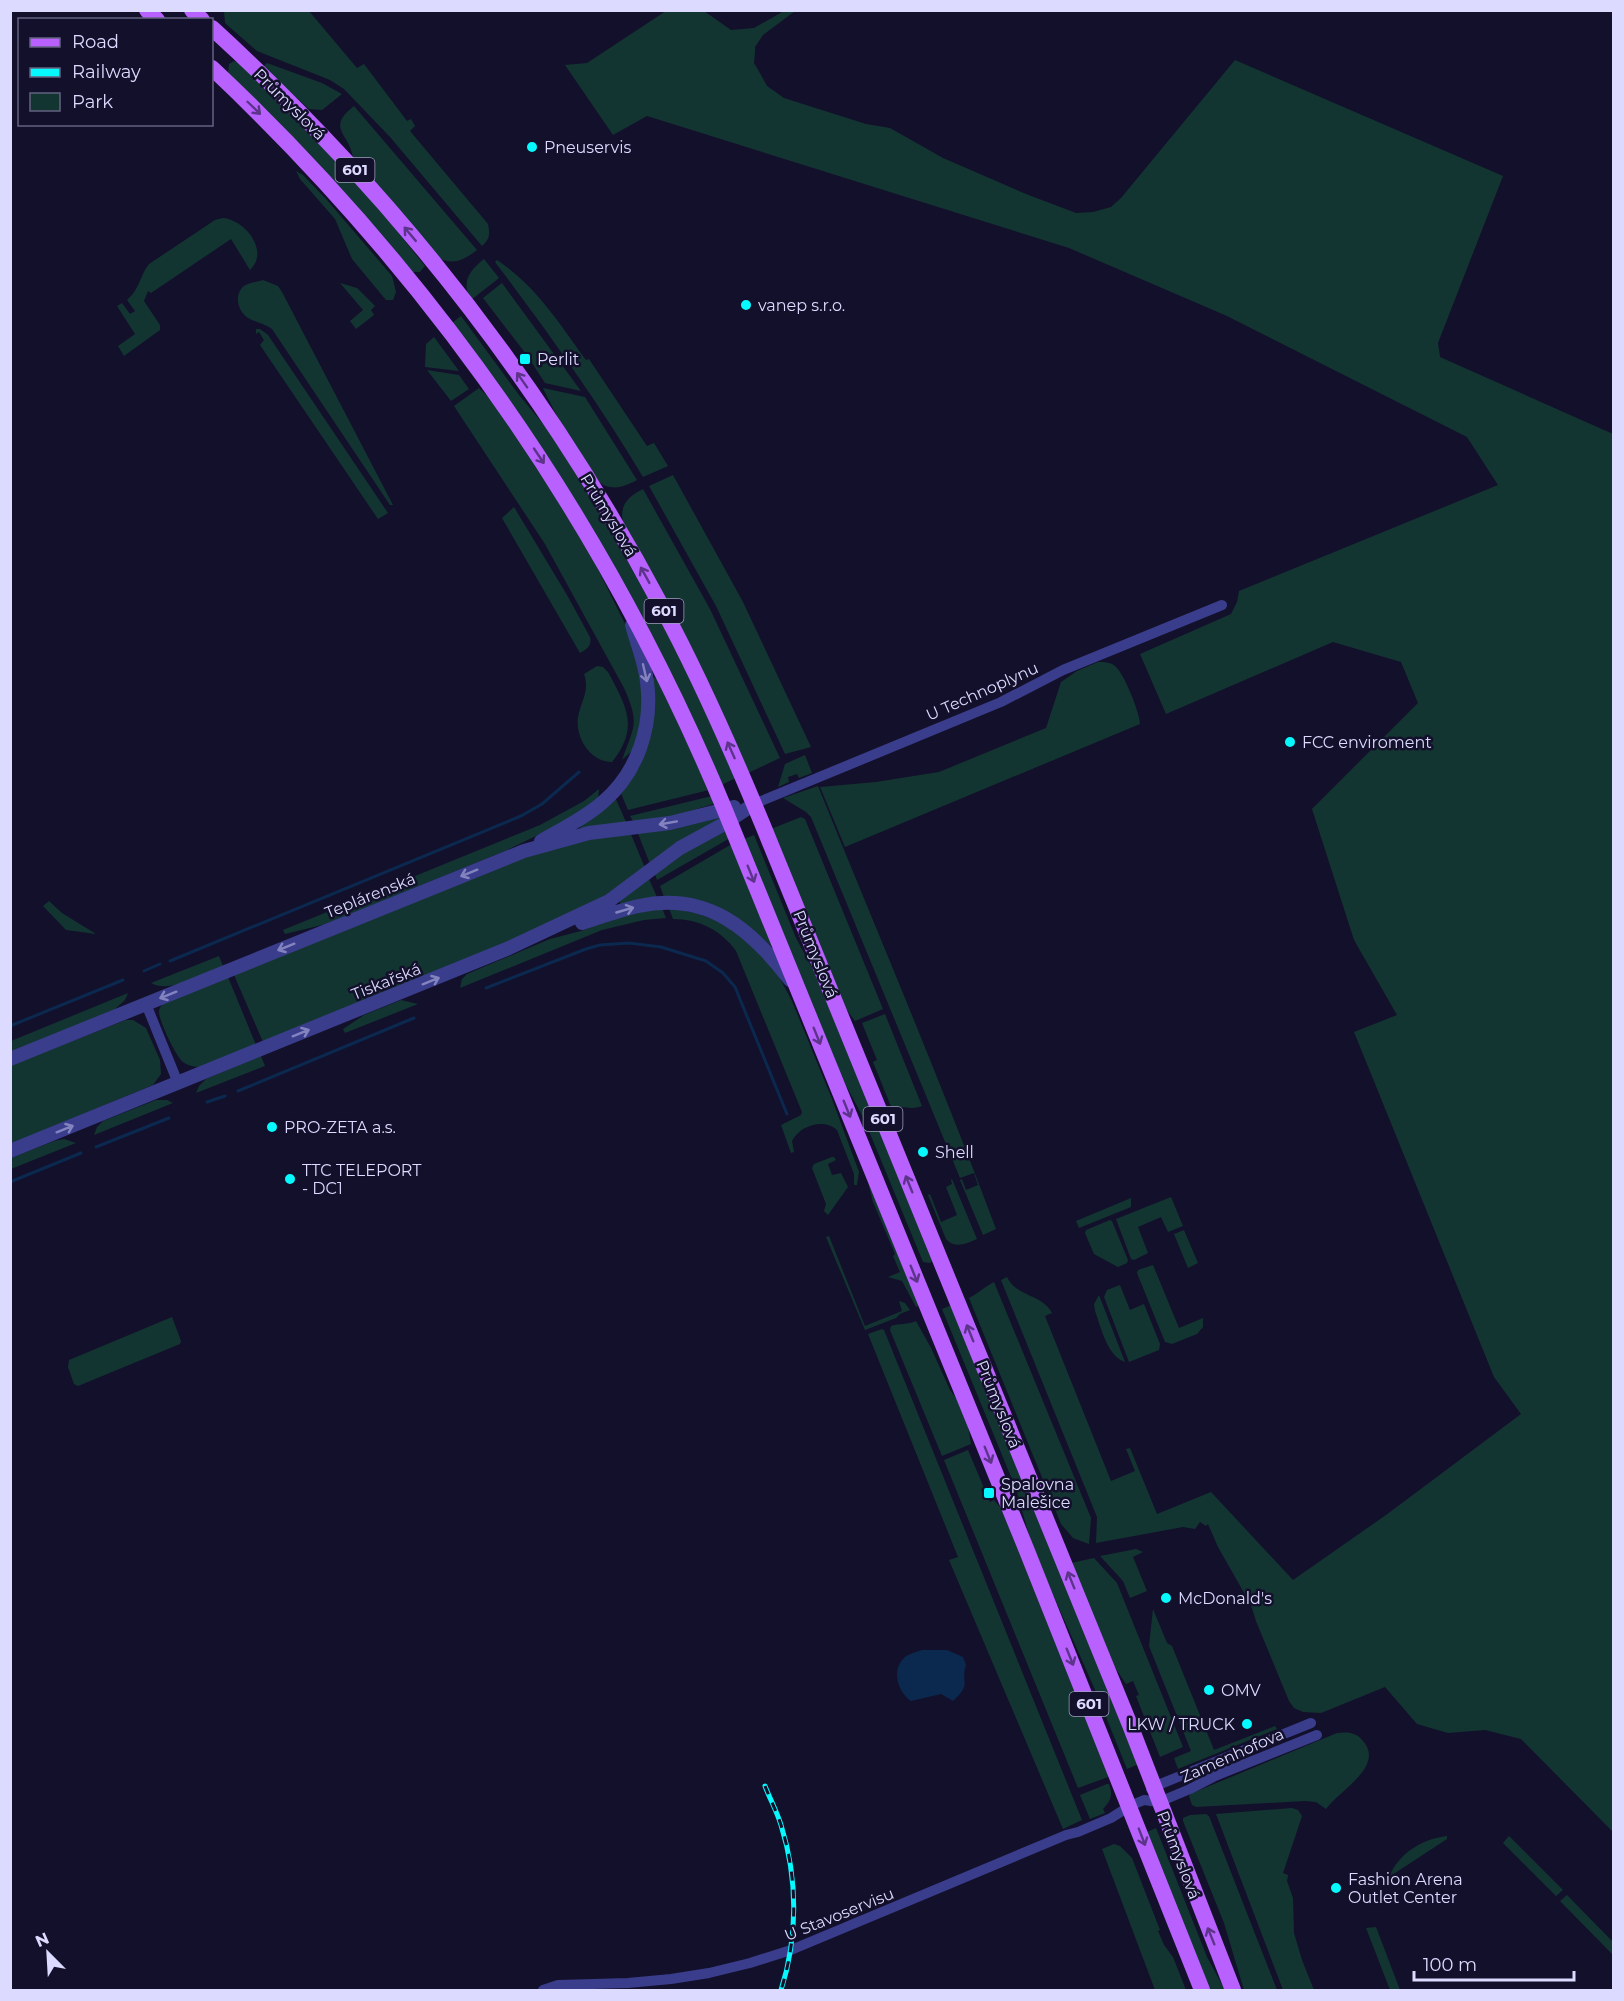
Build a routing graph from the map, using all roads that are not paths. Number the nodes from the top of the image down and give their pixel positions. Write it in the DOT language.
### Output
graph roads {
  1 [pos="213,29"];
  2 [pos="213,69"];
  3 [pos="624,597"];
  4 [pos="1222,605"];
  5 [pos="754,804"];
  6 [pos="727,814"];
  7 [pos="524,851"];
  8 [pos="509,948"];
  9 [pos="798,990"];
  10 [pos="146,1004"];
  11 [pos="10,1059"];
  12 [pos="178,1083"];
  13 [pos="10,1151"];
  14 [pos="1311,1723"];
  15 [pos="1317,1735"];
  16 [pos="1146,1799"];
  17 [pos="543,1990"];
  18 [pos="1202,1990"];
  19 [pos="1233,1990"];
  5 -- 1 [label="main road, Průmyslová / 601, one-way"];
  2 -- 3 [label="main road, Průmyslová / 601, one-way"];
  3 -- 6 [label="main road, Průmyslová / 601"];
  3 -- 7 [label="street, one-way"];
  4 -- 5 [label="street, U Technoplynu"];
  5 -- 6 [label="street, Teplárenská"];
  16 -- 5 [label="main road, Průmyslová / 601, one-way"];
  6 -- 7 [label="street, Teplárenská, one-way"];
  6 -- 8 [label="street, Tiskařská"];
  6 -- 9 [label="main road, Průmyslová / 601, one-way"];
  7 -- 10 [label="street, Teplárenská, one-way"];
  8 -- 9 [label="street, one-way"];
  12 -- 8 [label="street, Tiskařská, one-way"];
  9 -- 16 [label="main road, Průmyslová / 601, one-way"];
  10 -- 11 [label="street, Teplárenská"];
  10 -- 12 [label="street"];
  13 -- 12 [label="street, Tiskařská, one-way"];
  14 -- 16 [label="street, Zamenhofova"];
  15 -- 16 [label="street, Zamenhofova"];
  16 -- 17 [label="street, U Stavoservisu"];
  16 -- 18 [label="main road, Průmyslová / 601, one-way"];
  19 -- 16 [label="main road, Průmyslová / 601, one-way"];
}
